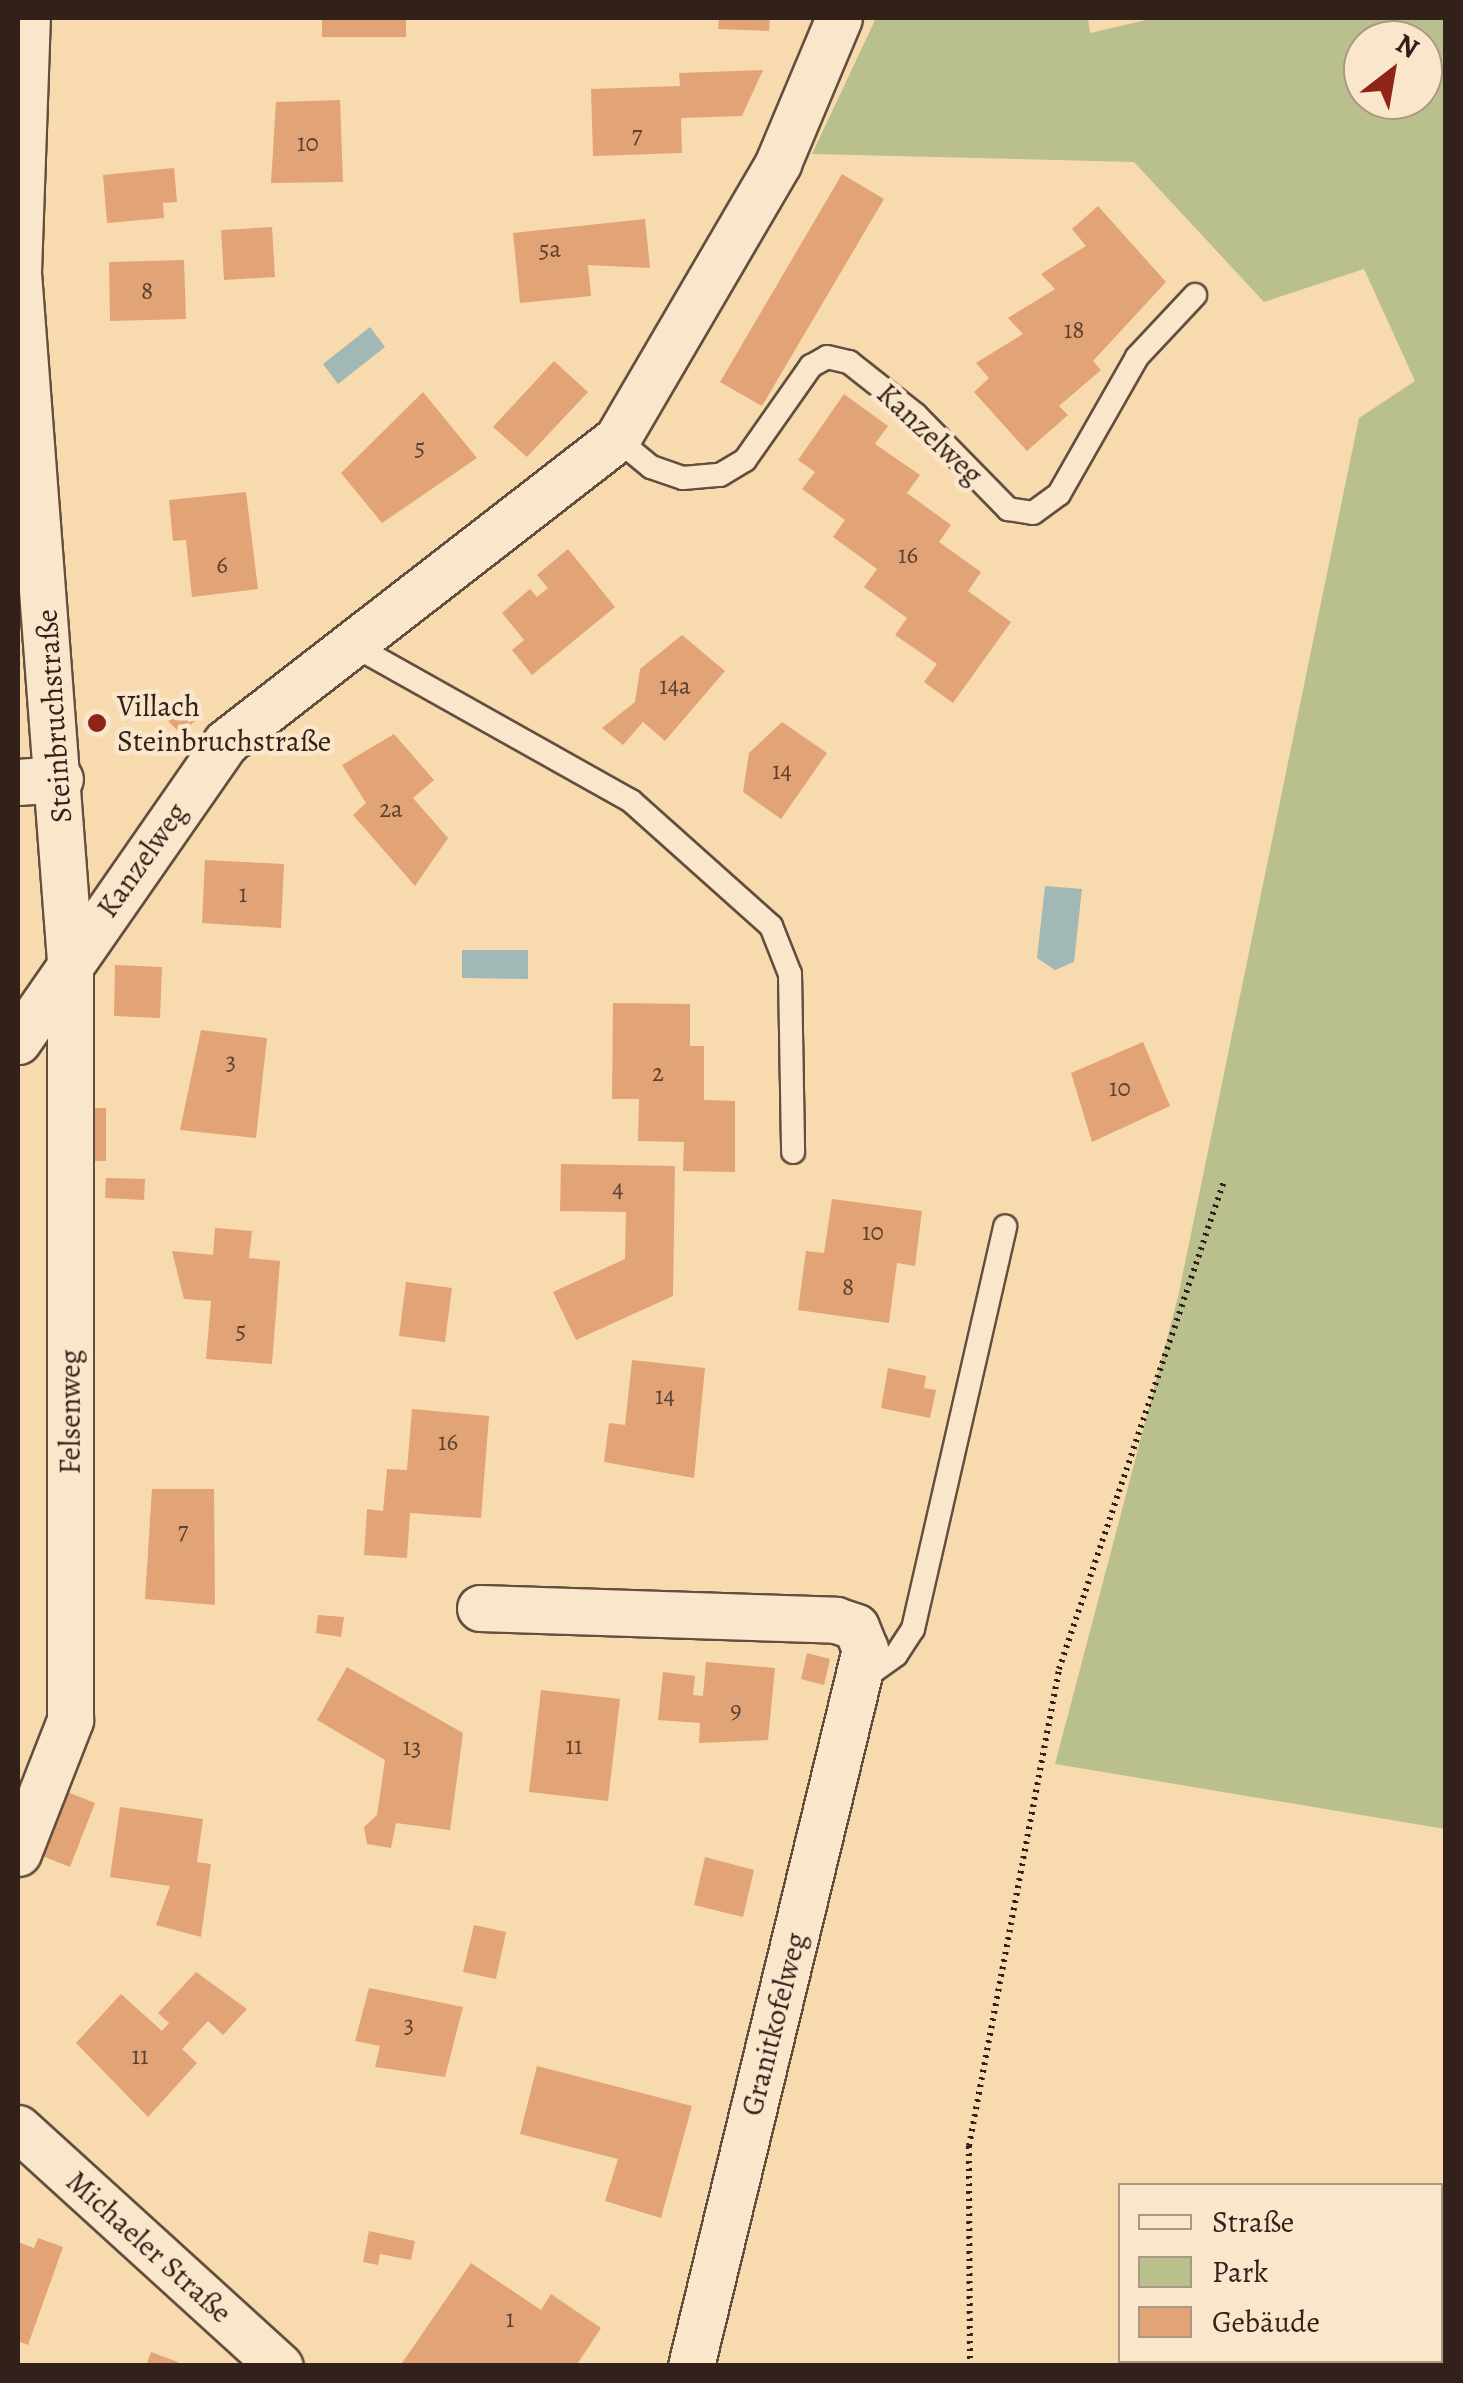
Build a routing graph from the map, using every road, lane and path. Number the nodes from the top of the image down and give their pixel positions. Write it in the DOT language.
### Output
graph roads {
  1 [pos="27,18"];
  2 [pos="839,18"];
  3 [pos="18,272"];
  4 [pos="1195,295"];
  5 [pos="617,439"];
  6 [pos="352,645"];
  7 [pos="39,781"];
  8 [pos="70,961"];
  9 [pos="18,1041"];
  10 [pos="793,1152"];
  11 [pos="1224,1181"];
  12 [pos="1005,1226"];
  13 [pos="480,1608"];
  14 [pos="858,1682"];
  15 [pos="18,1853"];
  16 [pos="18,2128"];
  17 [pos="280,2366"];
  18 [pos="691,2366"];
  19 [pos="970,2366"];
  1 -- 3 [label="street, Steinbruchstraße"];
  2 -- 5 [label="street, Kanzelweg"];
  3 -- 7 [label="street, Steinbruchstraße"];
  4 -- 5 [label="lane, Kanzelweg"];
  5 -- 6 [label="street, Kanzelweg"];
  6 -- 8 [label="street, Kanzelweg"];
  6 -- 10 [label="lane"];
  7 -- 8 [label="street, Steinbruchstraße"];
  8 -- 9 [label="street"];
  8 -- 15 [label="street, Felsenweg"];
  11 -- 19 [label="path"];
  12 -- 14 [label="lane"];
  13 -- 14 [label="street, Granitkofelweg"];
  14 -- 18 [label="street, Granitkofelweg"];
  16 -- 17 [label="street, Michaeler Straße"];
}
